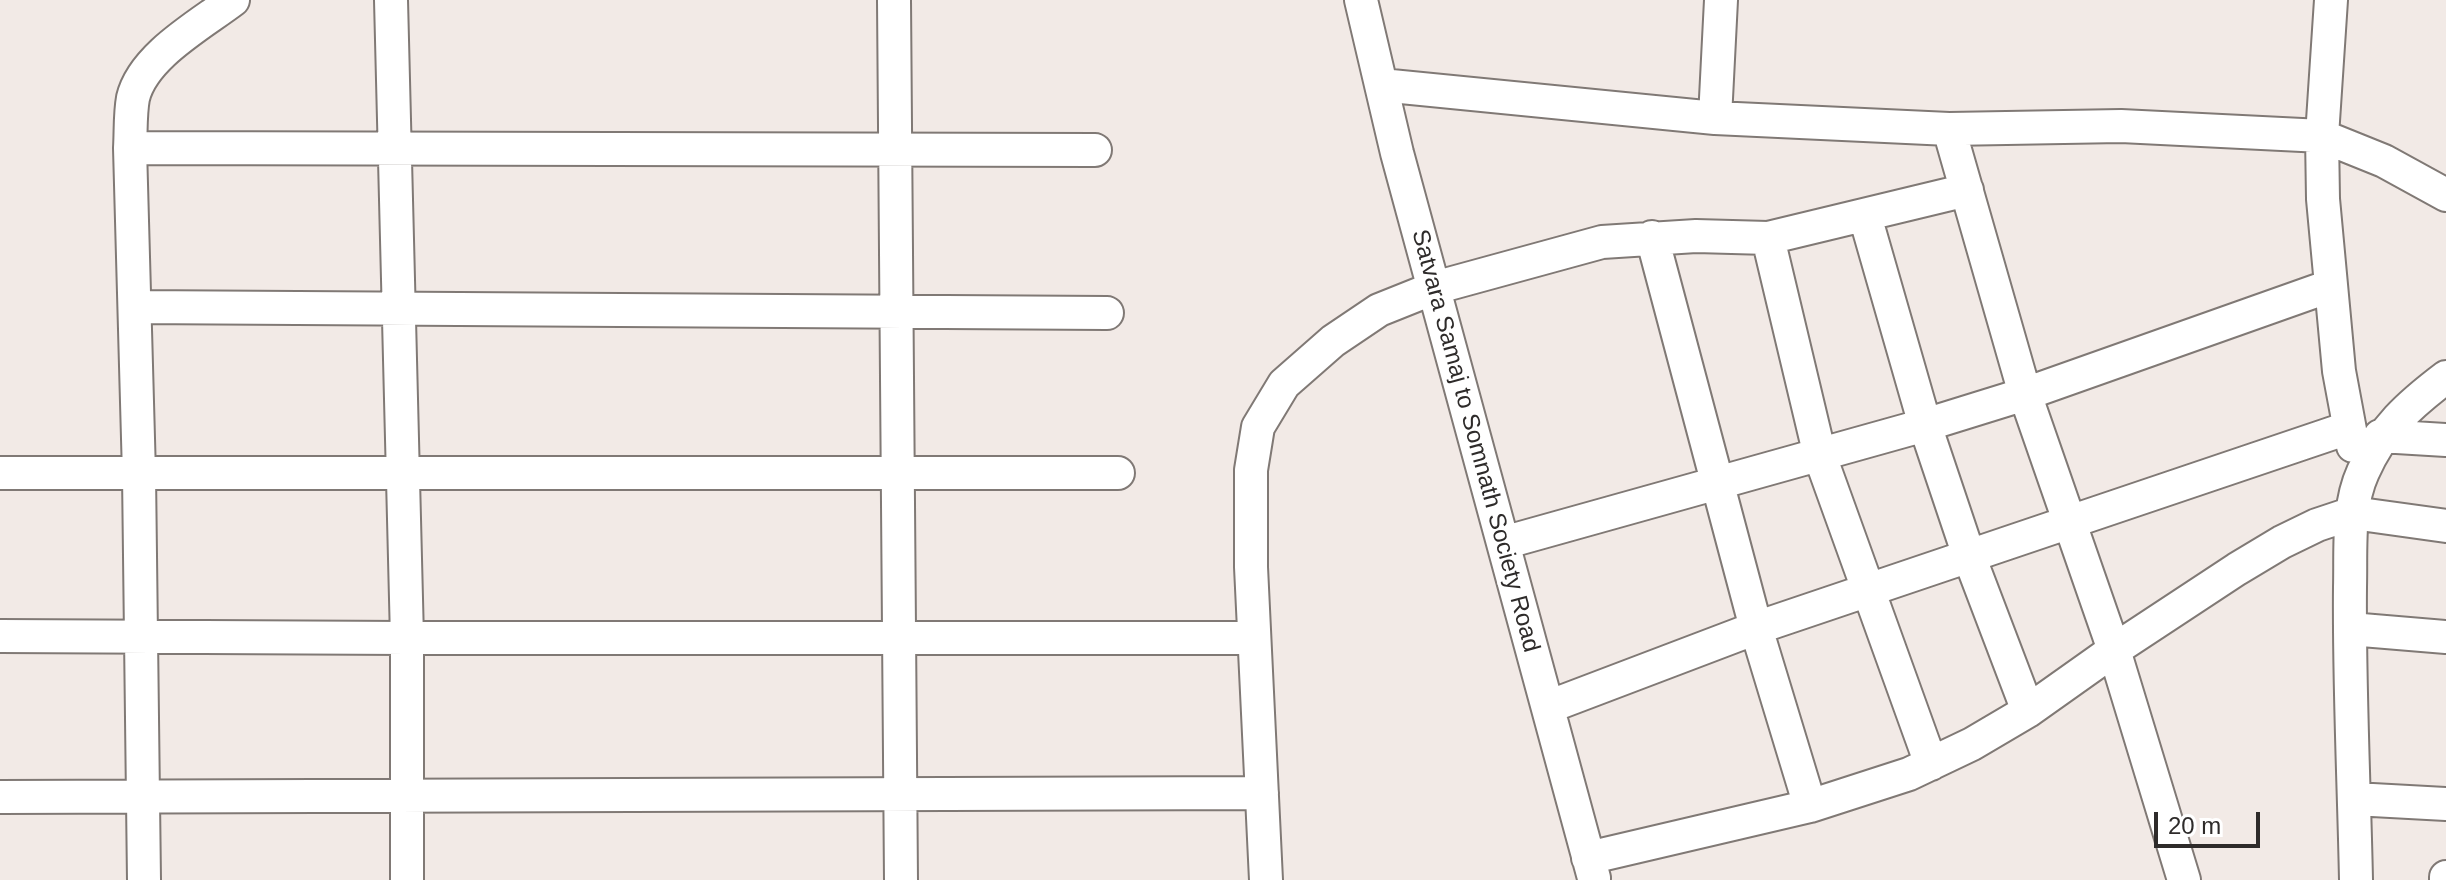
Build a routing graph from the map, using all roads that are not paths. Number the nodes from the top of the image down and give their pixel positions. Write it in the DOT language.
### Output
graph roads {
  1 [pos="233,0"];
  2 [pos="391,0"];
  3 [pos="894,0"];
  4 [pos="1361,0"];
  5 [pos="1721,0"];
  6 [pos="2331,0"];
  7 [pos="1381,85"];
  8 [pos="1715,118"];
  9 [pos="1949,129"];
  10 [pos="2322,136"];
  11 [pos="130,148"];
  12 [pos="396,150"];
  13 [pos="1095,150"];
  14 [pos="895,151"];
  15 [pos="1967,190"];
  16 [pos="2446,195"];
  17 [pos="1865,216"];
  18 [pos="1652,237"];
  19 [pos="1768,238"];
  20 [pos="2330,286"];
  21 [pos="1434,288"];
  22 [pos="135,307"];
  23 [pos="399,309"];
  24 [pos="897,311"];
  25 [pos="1107,313"];
  26 [pos="2446,377"];
  27 [pos="2025,394"];
  28 [pos="1925,425"];
  29 [pos="2348,428"];
  30 [pos="2380,436"];
  31 [pos="2446,440"];
  32 [pos="1820,456"];
  33 [pos="898,472"];
  34 [pos="0,473"];
  35 [pos="402,473"];
  36 [pos="1118,473"];
  37 [pos="139,474"];
  38 [pos="2361,475"];
  39 [pos="1718,483"];
  40 [pos="2353,513"];
  41 [pos="2068,522"];
  42 [pos="2446,526"];
  43 [pos="1503,543"];
  44 [pos="1969,556"];
  45 [pos="1869,590"];
  46 [pos="1756,628"];
  47 [pos="2350,629"];
  48 [pos="0,636"];
  49 [pos="2446,637"];
  50 [pos="141,638"];
  51 [pos="407,638"];
  52 [pos="1254,638"];
  53 [pos="899,639"];
  54 [pos="2114,650"];
  55 [pos="1548,707"];
  56 [pos="2028,711"];
  57 [pos="1931,764"];
  58 [pos="900,793"];
  59 [pos="1262,793"];
  60 [pos="407,795"];
  61 [pos="143,796"];
  62 [pos="0,797"];
  63 [pos="2354,799"];
  64 [pos="2446,804"];
  65 [pos="1810,806"];
  66 [pos="1591,869"];
  67 [pos="144,880"];
  68 [pos="407,880"];
  69 [pos="901,880"];
  70 [pos="1266,880"];
  71 [pos="2184,880"];
  72 [pos="2356,880"];
  1 -- 11 [label="street"];
  2 -- 12 [label="street"];
  3 -- 14 [label="street"];
  4 -- 7 [label="street, Satvara Samaj to Somnath Society Road"];
  5 -- 8 [label="street"];
  6 -- 10 [label="street"];
  7 -- 8 [label="street"];
  7 -- 21 [label="street, Satvara Samaj to Somnath Society Road"];
  8 -- 9 [label="street"];
  9 -- 10 [label="street"];
  9 -- 15 [label="street"];
  10 -- 16 [label="street"];
  10 -- 20 [label="street"];
  11 -- 12 [label="street"];
  11 -- 22 [label="street"];
  12 -- 14 [label="street"];
  12 -- 23 [label="street"];
  13 -- 14 [label="street"];
  14 -- 24 [label="street"];
  15 -- 17 [label="street"];
  15 -- 27 [label="street"];
  17 -- 19 [label="street"];
  17 -- 28 [label="street"];
  18 -- 19 [label="street"];
  18 -- 21 [label="street"];
  18 -- 39 [label="street"];
  19 -- 32 [label="street"];
  20 -- 27 [label="street"];
  20 -- 29 [label="street"];
  21 -- 43 [label="street, Satvara Samaj to Somnath Society Road"];
  21 -- 52 [label="street"];
  22 -- 23 [label="street"];
  22 -- 37 [label="street"];
  23 -- 24 [label="street"];
  23 -- 35 [label="street"];
  24 -- 25 [label="street"];
  24 -- 33 [label="street"];
  26 -- 30 [label="street"];
  27 -- 28 [label="street"];
  27 -- 41 [label="street"];
  28 -- 32 [label="street"];
  28 -- 44 [label="street"];
  29 -- 38 [label="street"];
  29 -- 41 [label="street"];
  30 -- 31 [label="street"];
  30 -- 38 [label="street"];
  32 -- 39 [label="street"];
  32 -- 45 [label="street"];
  33 -- 35 [label="street"];
  33 -- 36 [label="street"];
  33 -- 53 [label="street"];
  34 -- 37 [label="street"];
  35 -- 37 [label="street"];
  35 -- 51 [label="street"];
  37 -- 50 [label="street"];
  38 -- 40 [label="street"];
  39 -- 43 [label="street"];
  39 -- 46 [label="street"];
  40 -- 42 [label="street"];
  40 -- 47 [label="street"];
  40 -- 54 [label="street"];
  41 -- 44 [label="street"];
  41 -- 54 [label="street"];
  43 -- 55 [label="street, Satvara Samaj to Somnath Society Road"];
  44 -- 45 [label="street"];
  44 -- 56 [label="street"];
  45 -- 46 [label="street"];
  45 -- 57 [label="street"];
  46 -- 55 [label="street"];
  46 -- 65 [label="street"];
  47 -- 49 [label="street"];
  47 -- 63 [label="street"];
  48 -- 50 [label="street"];
  50 -- 51 [label="street"];
  50 -- 61 [label="street"];
  51 -- 53 [label="street"];
  51 -- 60 [label="street"];
  52 -- 53 [label="street"];
  52 -- 59 [label="street"];
  53 -- 58 [label="street"];
  54 -- 56 [label="street"];
  54 -- 71 [label="street"];
  55 -- 66 [label="street, Satvara Samaj to Somnath Society Road"];
  56 -- 57 [label="street"];
  57 -- 65 [label="street"];
  58 -- 59 [label="street"];
  58 -- 60 [label="street"];
  58 -- 69 [label="street"];
  59 -- 70 [label="street"];
  60 -- 61 [label="street"];
  60 -- 68 [label="street"];
  61 -- 62 [label="street"];
  61 -- 67 [label="street"];
  63 -- 64 [label="street"];
  63 -- 72 [label="street"];
  65 -- 66 [label="street"];
}
